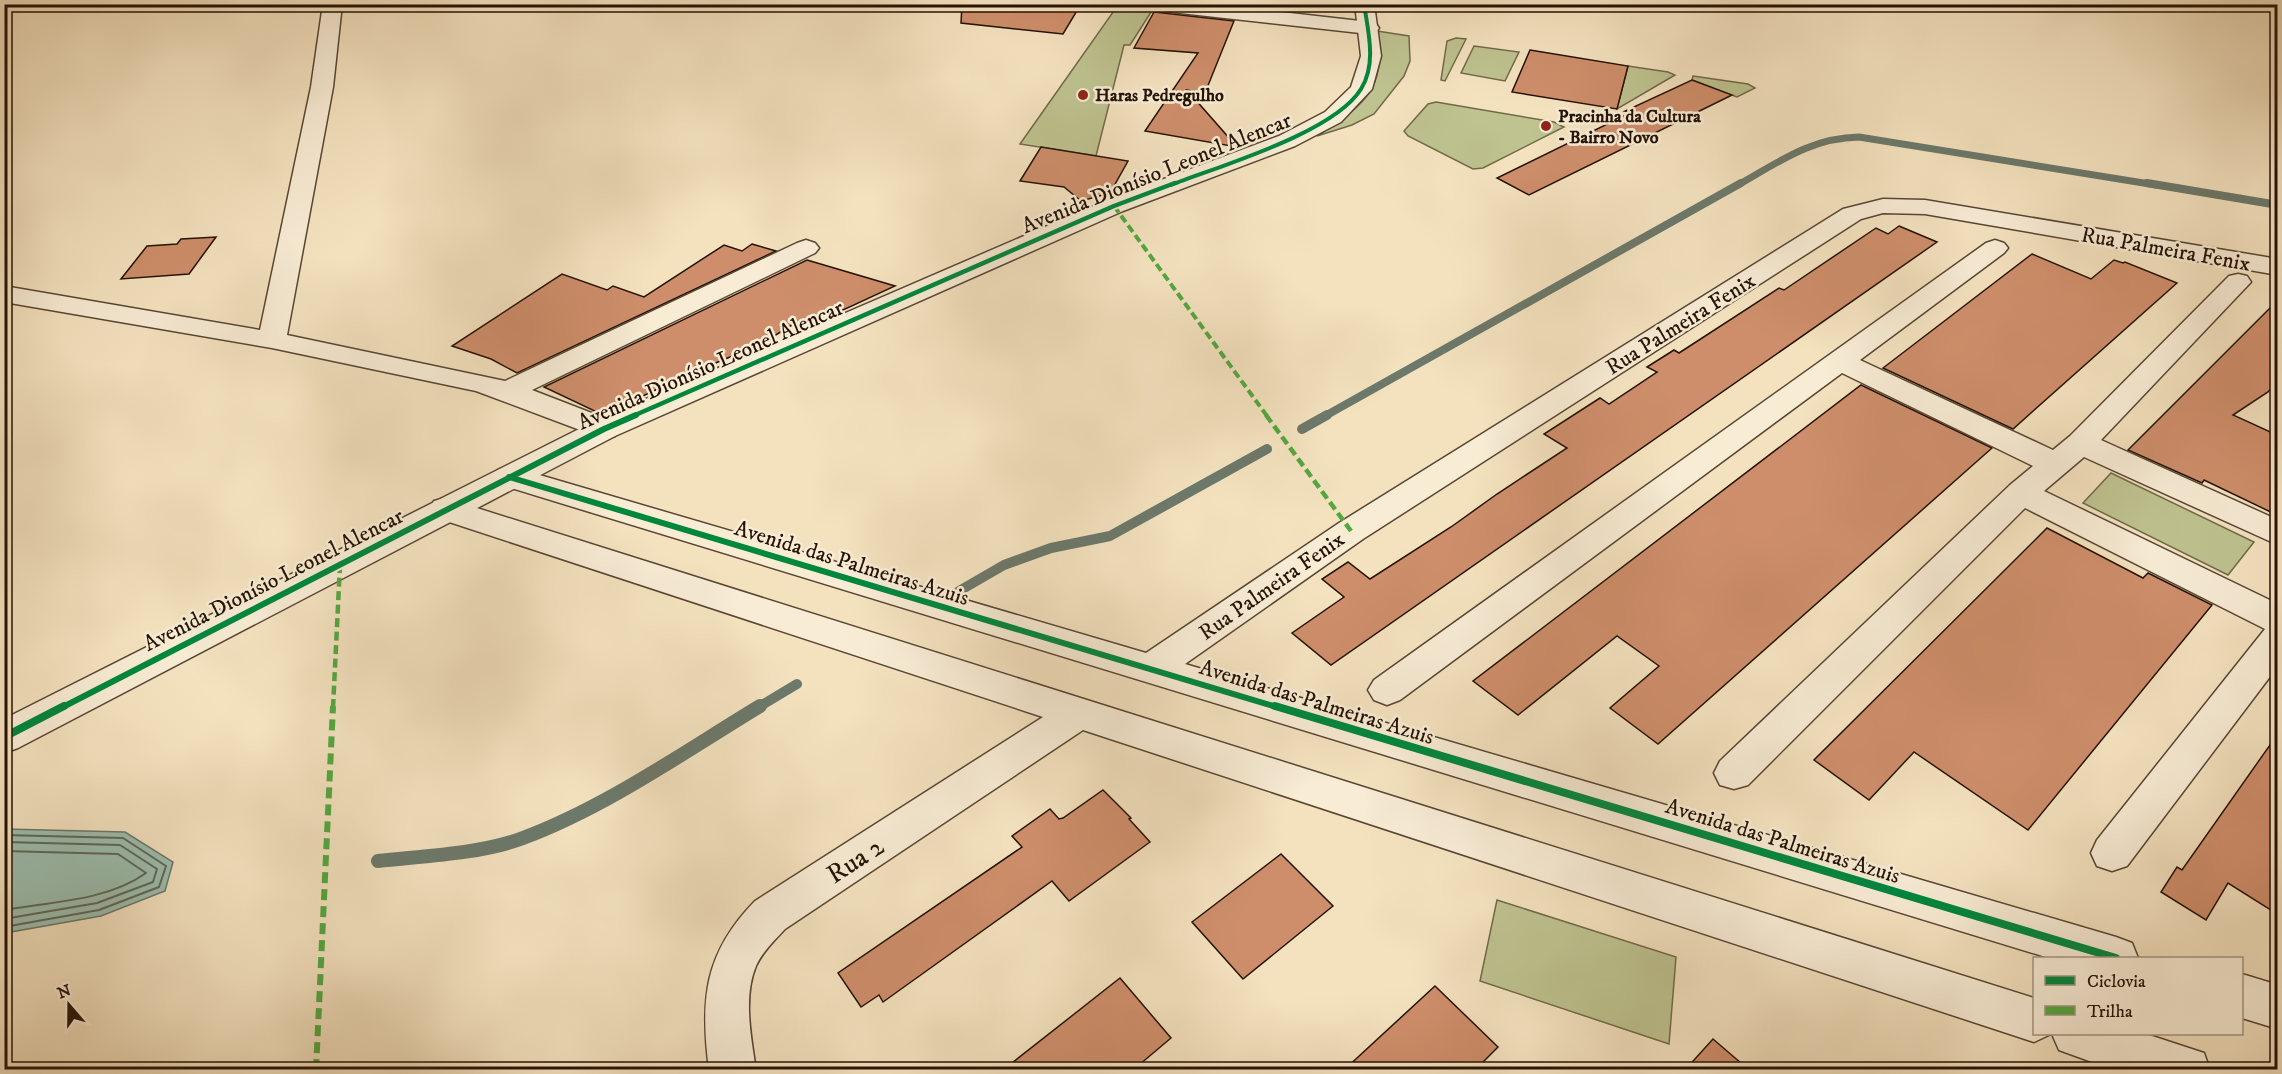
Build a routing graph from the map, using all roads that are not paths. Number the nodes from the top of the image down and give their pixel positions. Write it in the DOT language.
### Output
graph roads {
  1 [pos="333,4"];
  2 [pos="1153,4"];
  3 [pos="1366,16"];
  4 [pos="806,248"];
  5 [pos="1995,248"];
  6 [pos="2277,267"];
  7 [pos="2238,282"];
  8 [pos="4,294"];
  9 [pos="272,340"];
  10 [pos="1841,362"];
  11 [pos="507,391"];
  12 [pos="604,429"];
  13 [pos="2081,442"];
  14 [pos="2055,464"];
  15 [pos="509,477"];
  16 [pos="2021,493"];
  17 [pos="445,509"];
  18 [pos="2277,534"];
  19 [pos="2277,620"];
  20 [pos="2277,639"];
  21 [pos="1149,670"];
  22 [pos="1387,690"];
  23 [pos="1080,712"];
  24 [pos="4,737"];
  25 [pos="1734,773"];
  26 [pos="2112,853"];
  27 [pos="2113,957"];
  28 [pos="2243,997"];
  29 [pos="2277,1006"];
  30 [pos="2033,1020"];
  31 [pos="2078,1035"];
  32 [pos="733,1070"];
  33 [pos="2187,1070"];
  1 -- 9 [label="street"];
  2 -- 3 [label="street"];
  3 -- 12 [label="street, Avenida Dionísio Leonel Alencar"];
  4 -- 11 [label="street"];
  5 -- 10 [label="street"];
  6 -- 21 [label="street, Rua Palmeira Fenix"];
  7 -- 13 [label="street"];
  8 -- 9 [label="street"];
  9 -- 11 [label="street"];
  10 -- 14 [label="street"];
  10 -- 22 [label="street"];
  11 -- 12 [label="street"];
  12 -- 15 [label="street, Avenida Dionísio Leonel Alencar"];
  13 -- 14 [label="street"];
  13 -- 18 [label="street"];
  14 -- 16 [label="street"];
  15 -- 17 [label="street, Avenida Dionísio Leonel Alencar"];
  15 -- 21 [label="street, Avenida das Palmeiras Azuis"];
  16 -- 19 [label="street"];
  16 -- 25 [label="street"];
  17 -- 23 [label="street"];
  17 -- 24 [label="street, Avenida Dionísio Leonel Alencar"];
  20 -- 26 [label="street"];
  21 -- 27 [label="street, Avenida das Palmeiras Azuis"];
  23 -- 30 [label="street"];
  23 -- 32 [label="street, Rua 2"];
  28 -- 29 [label="street"];
  31 -- 33 [label="street"];
}
